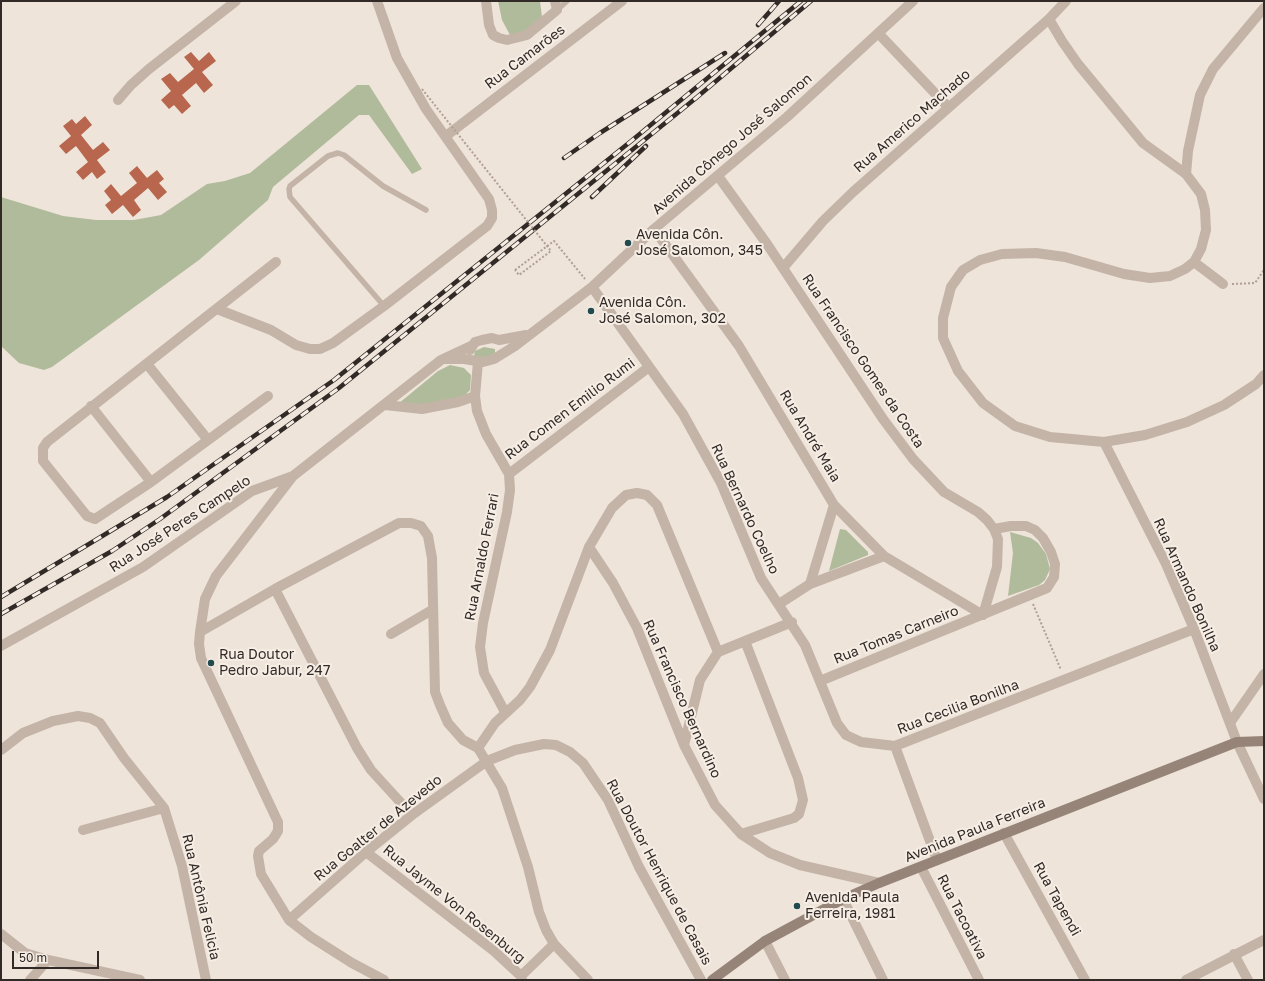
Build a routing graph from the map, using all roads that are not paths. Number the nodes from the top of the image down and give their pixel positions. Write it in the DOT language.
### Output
graph roads {
  1 [pos="236,1"];
  2 [pos="377,1"];
  3 [pos="486,1"];
  4 [pos="567,1"];
  5 [pos="622,1"];
  6 [pos="913,1"];
  7 [pos="1066,1"];
  8 [pos="556,6"];
  9 [pos="1264,8"];
  10 [pos="1049,19"];
  11 [pos="878,34"];
  12 [pos="118,100"];
  13 [pos="948,107"];
  14 [pos="446,136"];
  15 [pos="1186,174"];
  16 [pos="718,176"];
  17 [pos="426,210"];
  18 [pos="654,229"];
  19 [pos="276,262"];
  20 [pos="1194,262"];
  21 [pos="783,268"];
  22 [pos="1223,284"];
  23 [pos="592,287"];
  24 [pos="384,306"];
  25 [pos="217,309"];
  26 [pos="528,335"];
  27 [pos="499,340"];
  28 [pos="473,345"];
  29 [pos="499,356"];
  30 [pos="441,360"];
  31 [pos="476,362"];
  32 [pos="147,364"];
  33 [pos="649,367"];
  34 [pos="1264,375"];
  35 [pos="268,396"];
  36 [pos="475,396"];
  37 [pos="385,405"];
  38 [pos="91,406"];
  39 [pos="208,440"];
  40 [pos="1104,442"];
  41 [pos="509,474"];
  42 [pos="293,476"];
  43 [pos="150,482"];
  44 [pos="834,505"];
  45 [pos="994,529"];
  46 [pos="590,547"];
  47 [pos="884,556"];
  48 [pos="810,584"];
  49 [pos="275,589"];
  50 [pos="778,604"];
  51 [pos="432,610"];
  52 [pos="983,615"];
  53 [pos="792,622"];
  54 [pos="1194,629"];
  55 [pos="200,632"];
  56 [pos="391,634"];
  57 [pos="745,641"];
  58 [pos="1,646"];
  59 [pos="718,652"];
  60 [pos="1264,674"];
  61 [pos="820,681"];
  62 [pos="506,712"];
  63 [pos="1230,724"];
  64 [pos="1264,741"];
  65 [pos="1237,742"];
  66 [pos="684,745"];
  67 [pos="895,746"];
  68 [pos="478,748"];
  69 [pos="1,750"];
  70 [pos="487,761"];
  71 [pos="1264,799"];
  72 [pos="164,808"];
  73 [pos="412,815"];
  74 [pos="83,830"];
  75 [pos="1004,833"];
  76 [pos="741,834"];
  77 [pos="366,852"];
  78 [pos="936,860"];
  79 [pos="920,867"];
  80 [pos="880,883"];
  81 [pos="843,899"];
  82 [pos="288,920"];
  83 [pos="1,934"];
  84 [pos="1264,940"];
  85 [pos="765,941"];
  86 [pos="554,944"];
  87 [pos="1234,954"];
  88 [pos="48,960"];
  89 [pos="121,978"];
  90 [pos="521,978"];
  91 [pos="30,980"];
  92 [pos="140,980"];
  93 [pos="206,980"];
  94 [pos="384,980"];
  95 [pos="588,980"];
  96 [pos="701,980"];
  97 [pos="712,980"];
  98 [pos="785,980"];
  99 [pos="883,980"];
  100 [pos="979,980"];
  101 [pos="1085,980"];
  102 [pos="1186,980"];
  103 [pos="1248,980"];
  1 -- 12 [label="street"];
  2 -- 14 [label="street"];
  3 -- 8 [label="street"];
  4 -- 8 [label="lane"];
  5 -- 14 [label="street, Rua Camarões"];
  6 -- 11 [label="street, Avenida Cônego José Salomon"];
  7 -- 10 [label="street, Rua Americo Machado"];
  9 -- 15 [label="street"];
  10 -- 13 [label="street, Rua Americo Machado"];
  10 -- 15 [label="street"];
  11 -- 13 [label="street"];
  11 -- 16 [label="street, Avenida Cônego José Salomon"];
  13 -- 21 [label="street, Rua Americo Machado"];
  14 -- 24 [label="street"];
  15 -- 20 [label="street"];
  16 -- 18 [label="street, Avenida Cônego José Salomon"];
  16 -- 21 [label="street, Rua Francisco Gomes da Costa"];
  17 -- 24 [label="lane"];
  18 -- 23 [label="street, Avenida Cônego José Salomon"];
  18 -- 44 [label="street, Rua André Maia"];
  19 -- 25 [label="street"];
  20 -- 22 [label="street"];
  20 -- 40 [label="street"];
  21 -- 45 [label="street, Rua Francisco Gomes da Costa"];
  23 -- 26 [label="street, Avenida Cônego José Salomon"];
  23 -- 33 [label="street, Rua Bernardo Coelho"];
  24 -- 25 [label="street"];
  25 -- 32 [label="street"];
  26 -- 27 [label="street, Avenida Cônego José Salomon"];
  26 -- 29 [label="street, Avenida Cônego José Salomon"];
  27 -- 28 [label="street"];
  27 -- 29 [label="street"];
  28 -- 30 [label="street"];
  28 -- 31 [label="street"];
  29 -- 31 [label="street"];
  30 -- 31 [label="street"];
  30 -- 37 [label="street"];
  31 -- 36 [label="street, Rua Arnaldo Ferrari"];
  32 -- 38 [label="street"];
  32 -- 39 [label="street"];
  33 -- 41 [label="street, Rua Comen Emilio Rumi"];
  33 -- 50 [label="street, Rua Bernardo Coelho"];
  34 -- 40 [label="street"];
  35 -- 39 [label="street"];
  36 -- 37 [label="street"];
  36 -- 41 [label="street, Rua Arnaldo Ferrari"];
  37 -- 42 [label="street"];
  38 -- 43 [label="street"];
  38 -- 43 [label="street"];
  39 -- 43 [label="street"];
  40 -- 54 [label="street, Rua Armando Bonilha"];
  41 -- 62 [label="street, Rua Arnaldo Ferrari"];
  42 -- 55 [label="street"];
  42 -- 58 [label="street, Rua José Peres Campelo"];
  44 -- 47 [label="street, Rua André Maia"];
  44 -- 48 [label="street"];
  45 -- 52 [label="street"];
  45 -- 52 [label="street, Rua Tomas Carneiro"];
  46 -- 59 [label="street"];
  46 -- 62 [label="street"];
  46 -- 66 [label="street, Rua Francisco Bernardino"];
  47 -- 48 [label="street"];
  47 -- 52 [label="street, Rua André Maia"];
  48 -- 50 [label="street"];
  49 -- 51 [label="street"];
  49 -- 55 [label="street"];
  49 -- 73 [label="street"];
  50 -- 53 [label="street, Rua Cecilia Bonilha"];
  51 -- 56 [label="street"];
  51 -- 68 [label="street"];
  52 -- 61 [label="street, Rua Tomas Carneiro"];
  53 -- 57 [label="street"];
  53 -- 61 [label="street, Rua Cecilia Bonilha"];
  54 -- 63 [label="street, Rua Armando Bonilha"];
  54 -- 67 [label="street, Rua Cecilia Bonilha"];
  55 -- 82 [label="street"];
  57 -- 59 [label="street"];
  57 -- 76 [label="street"];
  59 -- 66 [label="street"];
  60 -- 63 [label="street"];
  61 -- 67 [label="street, Rua Cecilia Bonilha"];
  62 -- 68 [label="street"];
  63 -- 65 [label="street, Rua Armando Bonilha"];
  64 -- 65 [label="main road, Avenida Paula Ferreira"];
  65 -- 71 [label="street, Rua Armando Bonilha"];
  65 -- 75 [label="main road, Avenida Paula Ferreira"];
  66 -- 76 [label="street, Rua Francisco Bernardino"];
  67 -- 78 [label="street"];
  68 -- 70 [label="street"];
  69 -- 72 [label="street, Rua Antônia Felicia"];
  70 -- 73 [label="street, Rua Goalter de Azevedo"];
  70 -- 86 [label="street"];
  70 -- 96 [label="street, Rua Doutor Henrique de Casais"];
  72 -- 74 [label="street"];
  72 -- 93 [label="street, Rua Antônia Felicia"];
  73 -- 77 [label="street, Rua Goalter de Azevedo"];
  75 -- 78 [label="main road, Avenida Paula Ferreira"];
  75 -- 101 [label="street, Rua Tapendi"];
  76 -- 80 [label="street, Rua Francisco Bernardino"];
  77 -- 82 [label="street, Rua Goalter de Azevedo"];
  77 -- 90 [label="street, Rua Jayme Von Rosenburg"];
  78 -- 79 [label="main road, Avenida Paula Ferreira"];
  79 -- 80 [label="main road, Avenida Paula Ferreira"];
  79 -- 100 [label="street, Rua Tacoativa"];
  80 -- 81 [label="main road, Avenida Paula Ferreira"];
  81 -- 85 [label="main road, Avenida Paula Ferreira"];
  81 -- 99 [label="street"];
  82 -- 94 [label="street"];
  83 -- 88 [label="street"];
  84 -- 87 [label="street"];
  85 -- 97 [label="main road, Avenida Paula Ferreira"];
  85 -- 98 [label="street"];
  86 -- 90 [label="street"];
  86 -- 95 [label="street"];
  87 -- 102 [label="street"];
  87 -- 103 [label="street"];
  88 -- 89 [label="street"];
  88 -- 91 [label="street"];
  89 -- 92 [label="street"];
}
